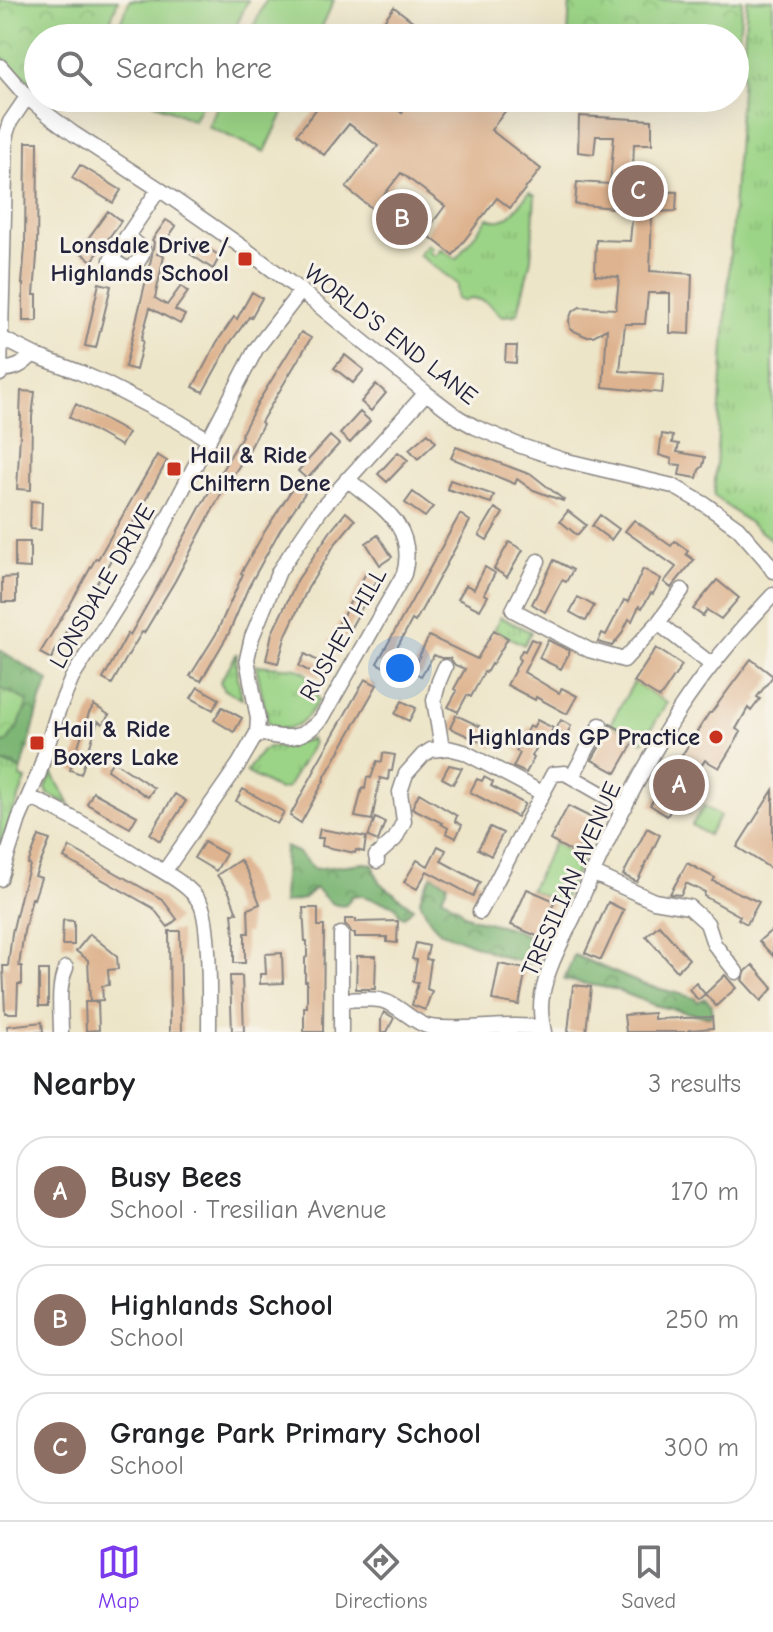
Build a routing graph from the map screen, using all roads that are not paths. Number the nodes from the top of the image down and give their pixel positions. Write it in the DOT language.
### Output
graph roads {
  1 [pos="0,66"];
  2 [pos="24,94"];
  3 [pos="24,101"];
  4 [pos="46,112"];
  5 [pos="159,189"];
  6 [pos="127,236"];
  7 [pos="301,291"];
  8 [pos="1,338"];
  9 [pos="33,354"];
  10 [pos="0,372"];
  11 [pos="426,393"];
  12 [pos="209,440"];
  13 [pos="347,479"];
  14 [pos="538,561"];
  15 [pos="773,571"];
  16 [pos="682,590"];
  17 [pos="773,595"];
  18 [pos="658,623"];
  19 [pos="712,665"];
  20 [pos="445,667"];
  21 [pos="600,725"];
  22 [pos="257,733"];
  23 [pos="442,748"];
  24 [pos="572,777"];
  25 [pos="542,793"];
  26 [pos="29,797"];
  27 [pos="625,807"];
  28 [pos="377,861"];
  29 [pos="164,872"];
  30 [pos="592,873"];
  31 [pos="0,879"];
  32 [pos="480,912"];
  33 [pos="341,934"];
  34 [pos="66,968"];
  35 [pos="736,972"];
  36 [pos="342,1000"];
  37 [pos="543,1030"];
  38 [pos="455,1031"];
  39 [pos="61,1032"];
  40 [pos="209,1032"];
  41 [pos="341,1032"];
  1 -- 2 [label="street, WORLD'S END LANE"];
  3 -- 8 [label="street"];
  4 -- 5 [label="street, WORLD'S END LANE"];
  5 -- 6 [label="street"];
  5 -- 7 [label="street, WORLD'S END LANE"];
  7 -- 11 [label="street, WORLD'S END LANE"];
  7 -- 12 [label="street, LONSDALE DRIVE"];
  8 -- 9 [label="street"];
  8 -- 10 [label="street"];
  9 -- 10 [label="street"];
  9 -- 12 [label="street"];
  11 -- 13 [label="street"];
  11 -- 15 [label="street, WORLD'S END LANE"];
  12 -- 26 [label="street, LONSDALE DRIVE"];
  13 -- 22 [label="street"];
  13 -- 22 [label="street, RUSHEY HILL"];
  14 -- 18 [label="street"];
  16 -- 18 [label="street"];
  17 -- 19 [label="street, TRESILIAN AVENUE"];
  18 -- 19 [label="street"];
  19 -- 27 [label="street, TRESILIAN AVENUE"];
  20 -- 23 [label="street"];
  21 -- 24 [label="street"];
  22 -- 29 [label="street"];
  23 -- 25 [label="street"];
  23 -- 28 [label="street"];
  24 -- 25 [label="street"];
  24 -- 27 [label="street"];
  25 -- 32 [label="street"];
  26 -- 29 [label="street"];
  26 -- 31 [label="street, LONSDALE DRIVE"];
  27 -- 30 [label="street, TRESILIAN AVENUE"];
  29 -- 40 [label="street"];
  30 -- 35 [label="street"];
  30 -- 37 [label="street, TRESILIAN AVENUE"];
  33 -- 36 [label="street"];
  34 -- 39 [label="street"];
  36 -- 38 [label="street"];
  36 -- 41 [label="street"];
  37 -- 38 [label="street"];
}
